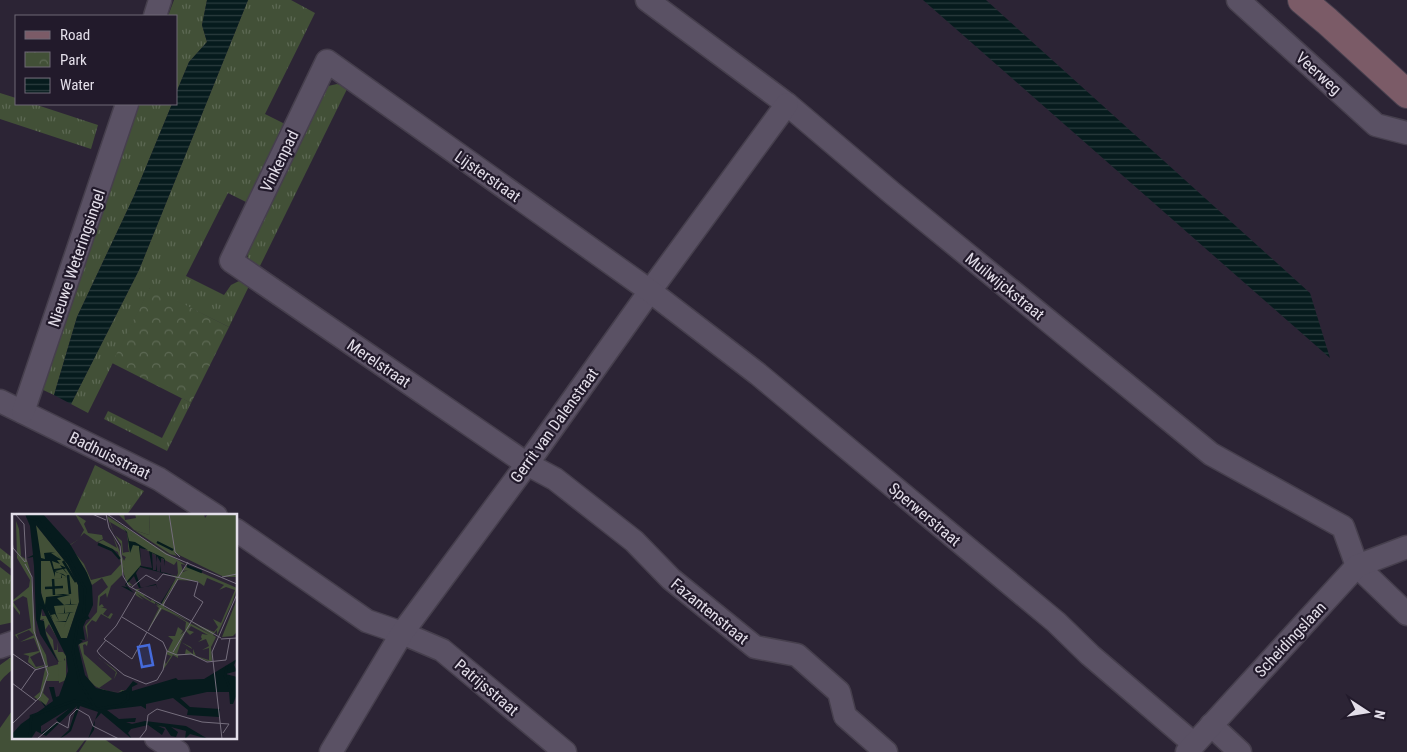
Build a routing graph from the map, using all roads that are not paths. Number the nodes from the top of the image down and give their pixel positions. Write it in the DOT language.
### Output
graph roads {
  1 [pos="160,0"];
  2 [pos="647,0"];
  3 [pos="1238,0"];
  4 [pos="1302,0"];
  5 [pos="155,15"];
  6 [pos="327,61"];
  7 [pos="1407,94"];
  8 [pos="787,104"];
  9 [pos="127,105"];
  10 [pos="1407,134"];
  11 [pos="231,261"];
  12 [pos="650,291"];
  13 [pos="0,401"];
  14 [pos="23,412"];
  15 [pos="527,464"];
  16 [pos="213,514"];
  17 [pos="238,531"];
  18 [pos="1407,547"];
  19 [pos="1357,566"];
  20 [pos="1407,614"];
  21 [pos="402,633"];
  22 [pos="12,643"];
  23 [pos="0,647"];
  24 [pos="1211,725"];
  25 [pos="159,740"];
  26 [pos="1190,748"];
  27 [pos="562,751"];
  28 [pos="178,752"];
  29 [pos="331,752"];
  30 [pos="886,752"];
  31 [pos="1240,752"];
  1 -- 5 [label="street"];
  2 -- 8 [label="street, Muilwijckstraat"];
  3 -- 10 [label="street, Veerweg"];
  4 -- 7 [label="street"];
  6 -- 11 [label="street, Vinkenpad"];
  6 -- 12 [label="street, Lijsterstraat"];
  8 -- 12 [label="street, Gerrit van Dalenstraat"];
  8 -- 19 [label="street, Muilwijckstraat"];
  9 -- 14 [label="street, Nieuwe Weteringsingel"];
  11 -- 15 [label="street, Merelstraat"];
  12 -- 15 [label="street, Gerrit van Dalenstraat"];
  12 -- 26 [label="street, Sperwerstraat"];
  13 -- 14 [label="street, Badhuisstraat"];
  14 -- 16 [label="street, Badhuisstraat"];
  15 -- 21 [label="street, Gerrit van Dalenstraat"];
  15 -- 30 [label="street, Fazantenstraat"];
  17 -- 21 [label="street"];
  18 -- 19 [label="street, Scheidingslaan"];
  19 -- 20 [label="street"];
  19 -- 24 [label="street, Scheidingslaan"];
  21 -- 27 [label="street, Patrijsstraat"];
  21 -- 29 [label="street, Gerrit van Dalenstraat"];
  22 -- 23 [label="street"];
  24 -- 26 [label="street, Scheidingslaan"];
  24 -- 31 [label="street"];
  25 -- 28 [label="street"];
}
